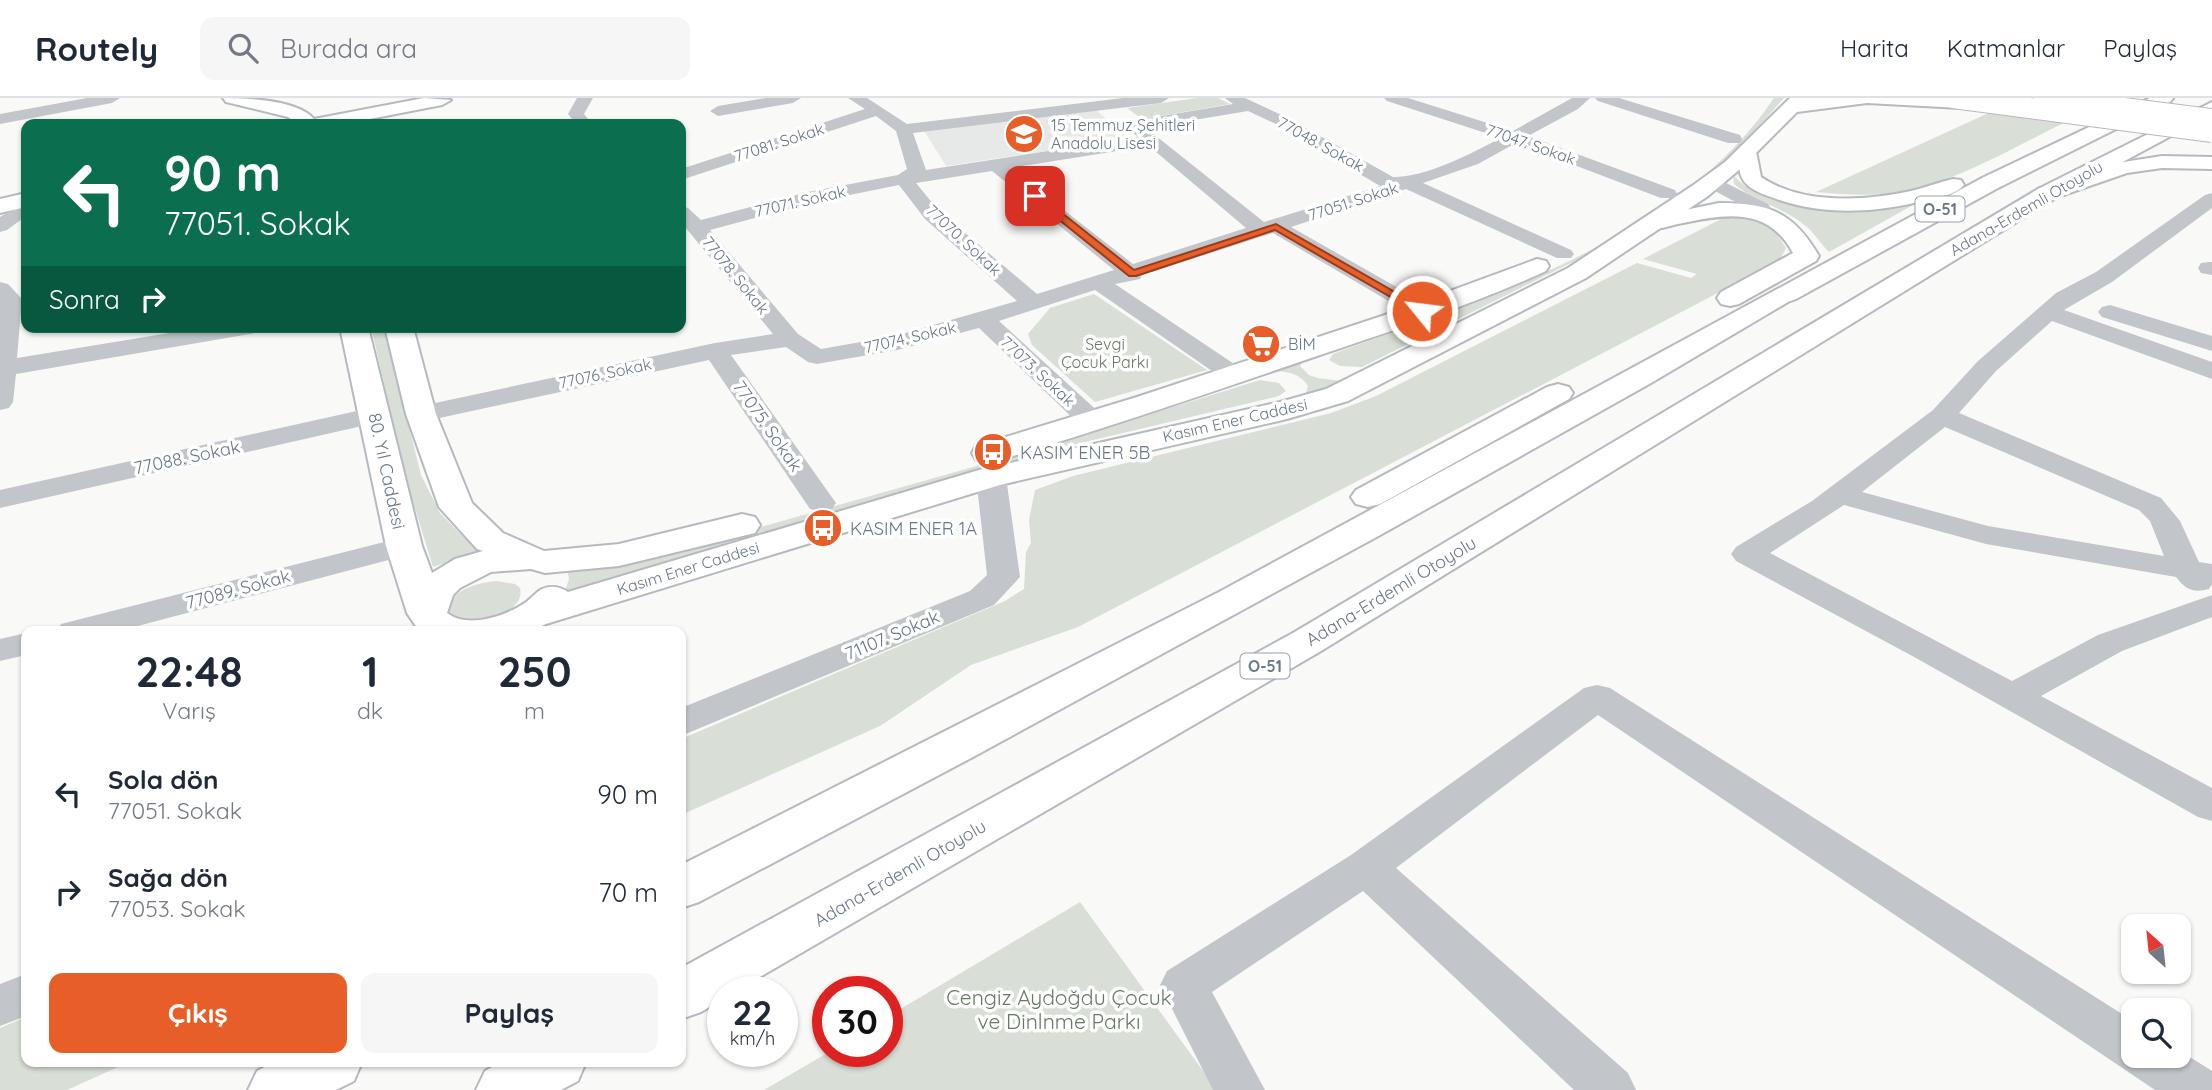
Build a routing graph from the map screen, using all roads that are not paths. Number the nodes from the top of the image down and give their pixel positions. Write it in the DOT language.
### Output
graph roads {
  1 [pos="112,98"];
  2 [pos="232,98"];
  3 [pos="293,98"];
  4 [pos="585,98"];
  5 [pos="704,98"];
  6 [pos="793,98"];
  7 [pos="856,98"];
  8 [pos="1161,98"];
  9 [pos="1392,98"];
  10 [pos="1582,98"];
  11 [pos="1603,98"];
  12 [pos="1866,98"];
  13 [pos="1927,98"];
  14 [pos="2017,98"];
  15 [pos="2044,98"];
  16 [pos="2164,98"];
  17 [pos="447,99"];
  18 [pos="1797,100"];
  19 [pos="1100,101"];
  20 [pos="1956,101"];
  21 [pos="1241,102"];
  22 [pos="2212,107"];
  23 [pos="878,110"];
  24 [pos="0,119"];
  25 [pos="305,119"];
  26 [pos="351,119"];
  27 [pos="364,119"];
  28 [pos="580,119"];
  29 [pos="2212,121"];
  30 [pos="1132,125"];
  31 [pos="904,129"];
  32 [pos="2095,130"];
  33 [pos="2212,134"];
  34 [pos="1515,137"];
  35 [pos="1743,137"];
  36 [pos="1153,140"];
  37 [pos="2212,163"];
  38 [pos="996,165"];
  39 [pos="686,173"];
  40 [pos="904,179"];
  41 [pos="1407,183"];
  42 [pos="1722,187"];
  43 [pos="1668,194"];
  44 [pos="2046,194"];
  45 [pos="2212,199"];
  46 [pos="21,201"];
  47 [pos="0,206"];
  48 [pos="1761,208"];
  49 [pos="21,211"];
  50 [pos="689,220"];
  51 [pos="1654,223"];
  52 [pos="0,226"];
  53 [pos="1269,229"];
  54 [pos="713,247"];
  55 [pos="692,251"];
  56 [pos="1564,254"];
  57 [pos="1597,259"];
  58 [pos="1132,274"];
  59 [pos="1100,284"];
  60 [pos="0,289"];
  61 [pos="1034,303"];
  62 [pos="2056,305"];
  63 [pos="1422,311"];
  64 [pos="983,319"];
  65 [pos="214,333"];
  66 [pos="355,333"];
  67 [pos="401,333"];
  68 [pos="790,340"];
  69 [pos="2212,344"];
  70 [pos="715,350"];
  71 [pos="5,368"];
  72 [pos="2212,371"];
  73 [pos="1234,374"];
  74 [pos="0,402"];
  75 [pos="421,414"];
  76 [pos="375,415"];
  77 [pos="1942,416"];
  78 [pos="1093,422"];
  79 [pos="991,477"];
  80 [pos="941,480"];
  81 [pos="1840,495"];
  82 [pos="0,499"];
  83 [pos="821,502"];
  84 [pos="404,546"];
  85 [pos="537,560"];
  86 [pos="2199,572"];
  87 [pos="2212,596"];
  88 [pos="2212,605"];
  89 [pos="427,613"];
  90 [pos="533,615"];
  91 [pos="96,626"];
  92 [pos="440,626"];
  93 [pos="503,626"];
  94 [pos="21,644"];
  95 [pos="0,650"];
  96 [pos="2014,696"];
  97 [pos="686,721"];
  98 [pos="928,761"];
  99 [pos="2212,806"];
  100 [pos="1366,867"];
  101 [pos="686,885"];
  102 [pos="686,992"];
  103 [pos="21,997"];
  104 [pos="0,1005"];
  105 [pos="2121,1040"];
  106 [pos="323,1067"];
  107 [pos="548,1067"];
  108 [pos="2164,1068"];
  109 [pos="278,1090"];
  110 [pos="506,1090"];
  111 [pos="1239,1090"];
  112 [pos="1610,1090"];
  113 [pos="2197,1090"];
  1 -- 24 [label="street"];
  2 -- 25 [label="main road"];
  3 -- 26 [label="main road"];
  4 -- 28 [label="street"];
  5 -- 6 [label="street"];
  7 -- 23 [label="street"];
  8 -- 19 [label="street"];
  9 -- 34 [label="street, 77047. Sokak"];
  10 -- 34 [label="street, 77051. Sokak"];
  11 -- 35 [label="street"];
  12 -- 18 [label="main road"];
  12 -- 20 [label="main road"];
  13 -- 20 [label="main road"];
  14 -- 29 [label="main road, bridge"];
  15 -- 29 [label="main road, bridge"];
  16 -- 32 [label="main road, Adana-Erdemli Otoyolu / O-51"];
  17 -- 27 [label="main road"];
  18 -- 35 [label="main road, Kasım Ener Caddesi"];
  19 -- 30 [label="street"];
  19 -- 31 [label="street"];
  20 -- 33 [label="main road, bridge"];
  21 -- 30 [label="street"];
  21 -- 41 [label="street, 77048. Sokak"];
  22 -- 44 [label="main road, Adana-Erdemli Otoyolu / O-51"];
  23 -- 31 [label="street"];
  23 -- 39 [label="street, 77081. Sokak"];
  30 -- 36 [label="street"];
  31 -- 40 [label="street"];
  32 -- 35 [label="main road"];
  32 -- 98 [label="main road, Adana-Erdemli Otoyolu / O-51"];
  34 -- 41 [label="street, 77051. Sokak"];
  34 -- 43 [label="street, 77047. Sokak"];
  35 -- 43 [label="main road, Kasım Ener Caddesi"];
  35 -- 51 [label="main road, Kasım Ener Caddesi"];
  36 -- 38 [label="street, 77071. Sokak"];
  36 -- 53 [label="street"];
  37 -- 44 [label="main road"];
  38 -- 40 [label="street, 77071. Sokak"];
  38 -- 58 [label="street"];
  40 -- 50 [label="street, 77071. Sokak"];
  40 -- 61 [label="street, 77070. Sokak"];
  41 -- 53 [label="street, 77051. Sokak"];
  41 -- 56 [label="street, 77048. Sokak"];
  42 -- 48 [label="street"];
  43 -- 56 [label="main road, Kasım Ener Caddesi"];
  44 -- 102 [label="main road, Adana-Erdemli Otoyolu / O-51"];
  45 -- 62 [label="street"];
  46 -- 47 [label="main road"];
  49 -- 52 [label="street"];
  50 -- 54 [label="street, 77078. Sokak"];
  51 -- 57 [label="main road, Kasım Ener Caddesi"];
  51 -- 98 [label="main road"];
  53 -- 58 [label="street, 77051. Sokak"];
  53 -- 63 [label="street"];
  54 -- 55 [label="street"];
  54 -- 68 [label="street, 77078. Sokak"];
  56 -- 57 [label="main road"];
  56 -- 63 [label="main road, Kasım Ener Caddesi"];
  57 -- 79 [label="main road, Kasım Ener Caddesi"];
  58 -- 59 [label="street, 77051. Sokak"];
  59 -- 61 [label="street, 77051. Sokak"];
  59 -- 73 [label="street"];
  60 -- 71 [label="street"];
  61 -- 64 [label="street, 77074. Sokak"];
  62 -- 69 [label="street"];
  62 -- 72 [label="street"];
  62 -- 77 [label="street"];
  63 -- 73 [label="main road, Kasım Ener Caddesi"];
  64 -- 68 [label="street, 77074. Sokak"];
  64 -- 78 [label="street, 77073. Sokak"];
  65 -- 71 [label="street"];
  66 -- 76 [label="main road, 80. Yıl Caddesi"];
  67 -- 75 [label="main road"];
  68 -- 70 [label="street, 77076. Sokak"];
  70 -- 75 [label="street, 77076. Sokak"];
  70 -- 83 [label="street, 77075. Sokak"];
  71 -- 74 [label="street"];
  73 -- 78 [label="main road, Kasım Ener Caddesi"];
  75 -- 85 [label="main road"];
  76 -- 82 [label="street, 77088. Sokak"];
  76 -- 84 [label="main road, 80. Yıl Caddesi"];
  77 -- 81 [label="street"];
  77 -- 86 [label="street"];
  78 -- 80 [label="main road, Kasım Ener Caddesi"];
  79 -- 80 [label="main road, Kasım Ener Caddesi"];
  79 -- 97 [label="street, 71107. Sokak"];
  80 -- 80 [label="main road"];
  80 -- 83 [label="main road, Kasım Ener Caddesi"];
  80 -- 90 [label="main road, Kasım Ener Caddesi"];
  81 -- 86 [label="street"];
  81 -- 96 [label="street"];
  83 -- 85 [label="main road, Kasım Ener Caddesi"];
  84 -- 89 [label="main road, 80. Yıl Caddesi"];
  84 -- 91 [label="street, 77089. Sokak"];
  85 -- 89 [label="main road, Kasım Ener Caddesi"];
  85 -- 90 [label="main road"];
  86 -- 87 [label="street"];
  88 -- 96 [label="street"];
  89 -- 92 [label="main road"];
  90 -- 93 [label="main road, Kasım Ener Caddesi"];
  94 -- 95 [label="street"];
  96 -- 99 [label="street"];
  98 -- 101 [label="main road, Adana-Erdemli Otoyolu / O-51"];
  100 -- 105 [label="street"];
  100 -- 111 [label="street"];
  100 -- 112 [label="street"];
  103 -- 104 [label="street"];
  106 -- 109 [label="main road"];
  107 -- 110 [label="main road"];
  108 -- 113 [label="street"];
}
